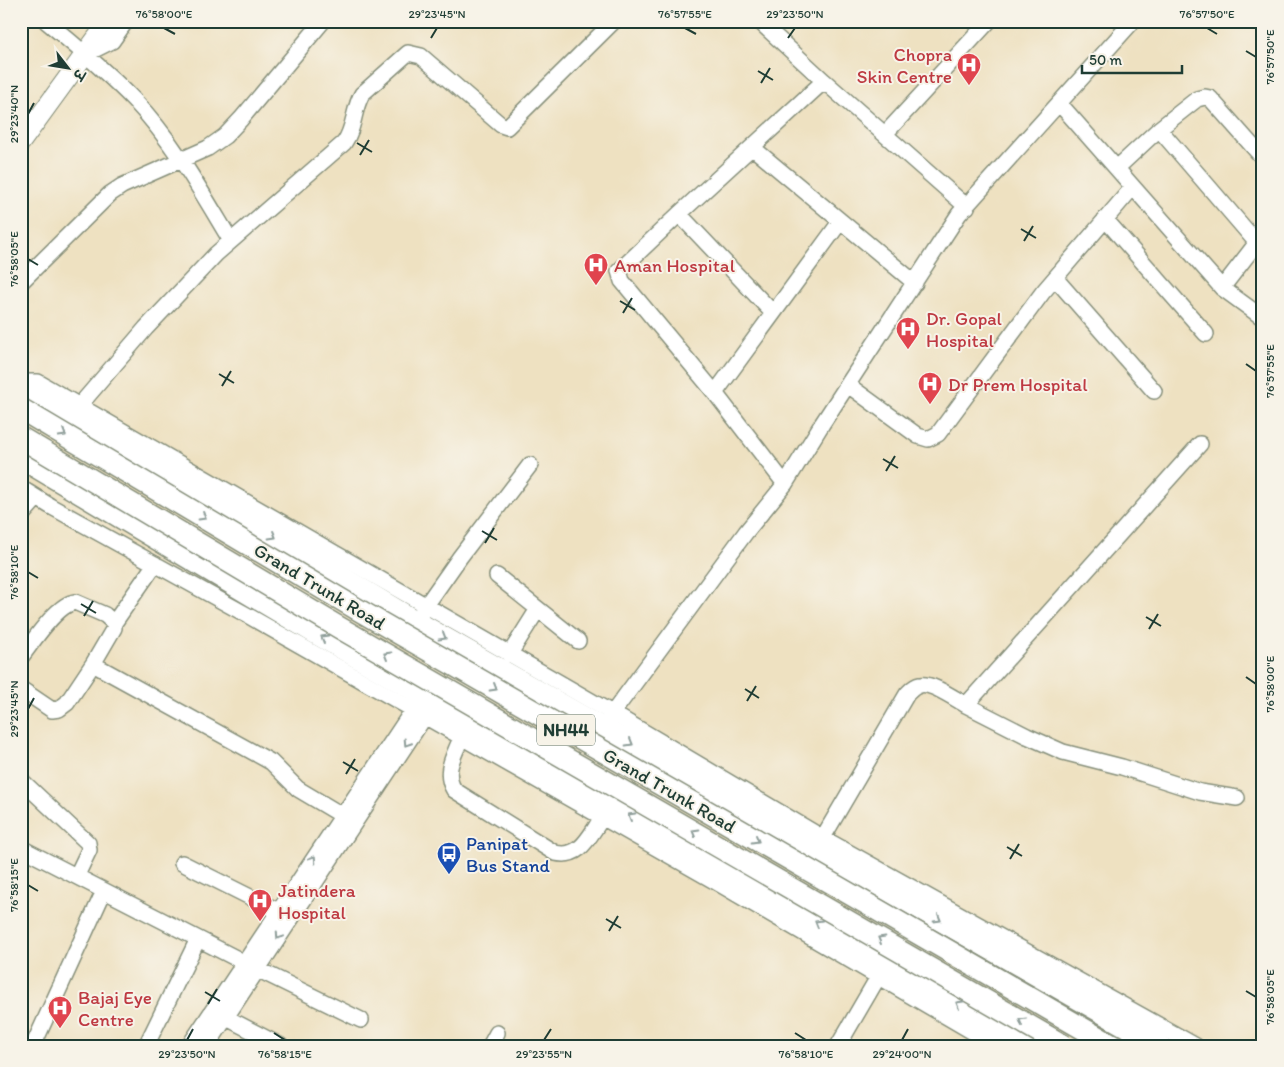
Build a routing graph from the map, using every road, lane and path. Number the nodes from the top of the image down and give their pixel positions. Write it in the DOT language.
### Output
graph roads {
  1 [pos="46,21"];
  2 [pos="99,21"];
  3 [pos="109,21"];
  4 [pos="126,21"];
  5 [pos="323,21"];
  6 [pos="614,21"];
  7 [pos="988,21"];
  8 [pos="1133,21"];
  9 [pos="762,22"];
  10 [pos="85,54"];
  11 [pos="824,81"];
  12 [pos="1059,103"];
  13 [pos="1159,129"];
  14 [pos="886,134"];
  15 [pos="21,142"];
  16 [pos="753,148"];
  17 [pos="1263,158"];
  18 [pos="182,159"];
  19 [pos="1117,168"];
  20 [pos="1133,186"];
  21 [pos="967,207"];
  22 [pos="679,214"];
  23 [pos="1105,219"];
  24 [pos="840,222"];
  25 [pos="1260,239"];
  26 [pos="231,241"];
  27 [pos="1055,278"];
  28 [pos="21,282"];
  29 [pos="914,283"];
  30 [pos="1222,288"];
  31 [pos="773,313"];
  32 [pos="1263,318"];
  33 [pos="1206,334"];
  34 [pos="21,384"];
  35 [pos="848,385"];
  36 [pos="1154,391"];
  37 [pos="715,393"];
  38 [pos="78,406"];
  39 [pos="21,409"];
  40 [pos="21,438"];
  41 [pos="1200,444"];
  42 [pos="21,458"];
  43 [pos="530,465"];
  44 [pos="165,471"];
  45 [pos="785,484"];
  46 [pos="21,488"];
  47 [pos="36,498"];
  48 [pos="21,516"];
  49 [pos="133,525"];
  50 [pos="155,564"];
  51 [pos="497,576"];
  52 [pos="538,609"];
  53 [pos="420,614"];
  54 [pos="114,623"];
  55 [pos="578,641"];
  56 [pos="510,655"];
  57 [pos="21,658"];
  58 [pos="93,664"];
  59 [pos="21,689"];
  60 [pos="966,705"];
  61 [pos="423,706"];
  62 [pos="607,721"];
  63 [pos="461,738"];
  64 [pos="21,780"];
  65 [pos="1237,798"];
  66 [pos="342,815"];
  67 [pos="602,818"];
  68 [pos="356,823"];
  69 [pos="820,843"];
  70 [pos="21,848"];
  71 [pos="182,863"];
  72 [pos="77,875"];
  73 [pos="104,891"];
  74 [pos="278,911"];
  75 [pos="198,939"];
  76 [pos="250,965"];
  77 [pos="883,969"];
  78 [pos="1073,996"];
  79 [pos="225,1017"];
  80 [pos="361,1020"];
  81 [pos="33,1046"];
  82 [pos="146,1046"];
  83 [pos="189,1046"];
  84 [pos="207,1046"];
  85 [pos="282,1046"];
  86 [pos="838,1046"];
  87 [pos="997,1046"];
  88 [pos="1031,1046"];
  89 [pos="1043,1046"];
  90 [pos="1064,1046"];
  91 [pos="1114,1046"];
  92 [pos="1161,1046"];
  93 [pos="1196,1046"];
  1 -- 10 [label="street"];
  2 -- 10 [label="street"];
  3 -- 10 [label="main road"];
  4 -- 10 [label="street"];
  5 -- 18 [label="street"];
  6 -- 26 [label="street"];
  7 -- 14 [label="street"];
  8 -- 12 [label="street"];
  9 -- 11 [label="street"];
  10 -- 15 [label="main road"];
  10 -- 18 [label="street"];
  11 -- 14 [label="street"];
  11 -- 16 [label="street"];
  12 -- 19 [label="street"];
  12 -- 21 [label="street"];
  13 -- 17 [label="street"];
  13 -- 19 [label="street"];
  13 -- 25 [label="street"];
  14 -- 21 [label="street"];
  16 -- 22 [label="street"];
  16 -- 24 [label="street"];
  18 -- 26 [label="street"];
  18 -- 28 [label="street"];
  19 -- 20 [label="street"];
  20 -- 23 [label="street"];
  20 -- 30 [label="street"];
  21 -- 29 [label="street"];
  22 -- 31 [label="street"];
  22 -- 37 [label="street"];
  23 -- 27 [label="street"];
  23 -- 33 [label="street"];
  24 -- 29 [label="street"];
  24 -- 31 [label="street"];
  25 -- 30 [label="street"];
  26 -- 38 [label="street"];
  27 -- 35 [label="street"];
  27 -- 36 [label="street"];
  29 -- 35 [label="street"];
  30 -- 32 [label="street"];
  31 -- 37 [label="street"];
  34 -- 38 [label="street"];
  34 -- 44 [label="highway"];
  35 -- 45 [label="street"];
  37 -- 45 [label="street"];
  38 -- 53 [label="street"];
  39 -- 91 [label="highway, Grand Trunk Road / NH44, one-way, bridge"];
  90 -- 40 [label="highway, Grand Trunk Road / NH44, one-way, bridge"];
  41 -- 60 [label="street"];
  42 -- 49 [label="highway"];
  43 -- 53 [label="street"];
  44 -- 49 [label="highway"];
  44 -- 53 [label="highway, one-way"];
  45 -- 62 [label="street"];
  46 -- 47 [label="street"];
  47 -- 48 [label="street"];
  47 -- 50 [label="street"];
  61 -- 49 [label="highway, one-way"];
  50 -- 54 [label="street"];
  50 -- 61 [label="street"];
  51 -- 52 [label="street"];
  52 -- 55 [label="street"];
  52 -- 56 [label="street"];
  53 -- 56 [label="street"];
  53 -- 62 [label="highway, one-way"];
  54 -- 57 [label="street"];
  54 -- 58 [label="street"];
  56 -- 62 [label="street"];
  58 -- 59 [label="street"];
  58 -- 66 [label="street"];
  60 -- 65 [label="street"];
  60 -- 69 [label="street"];
  61 -- 63 [label="street"];
  61 -- 66 [label="street"];
  61 -- 68 [label="street, one-way"];
  77 -- 61 [label="highway, one-way"];
  62 -- 69 [label="highway"];
  63 -- 67 [label="street"];
  63 -- 67 [label="street"];
  64 -- 72 [label="street"];
  66 -- 68 [label="street"];
  74 -- 66 [label="street, one-way"];
  67 -- 77 [label="street"];
  68 -- 76 [label="street, one-way"];
  69 -- 78 [label="highway, one-way"];
  69 -- 93 [label="street"];
  70 -- 72 [label="street"];
  71 -- 74 [label="street"];
  72 -- 73 [label="street"];
  73 -- 75 [label="street"];
  73 -- 81 [label="street"];
  74 -- 76 [label="street"];
  75 -- 76 [label="street"];
  75 -- 82 [label="street"];
  76 -- 79 [label="street"];
  76 -- 80 [label="street"];
  76 -- 83 [label="street"];
  77 -- 86 [label="street"];
  77 -- 87 [label="street"];
  88 -- 77 [label="highway, one-way"];
  78 -- 89 [label="highway"];
  78 -- 92 [label="highway"];
  79 -- 84 [label="street"];
  79 -- 85 [label="street"];
}
